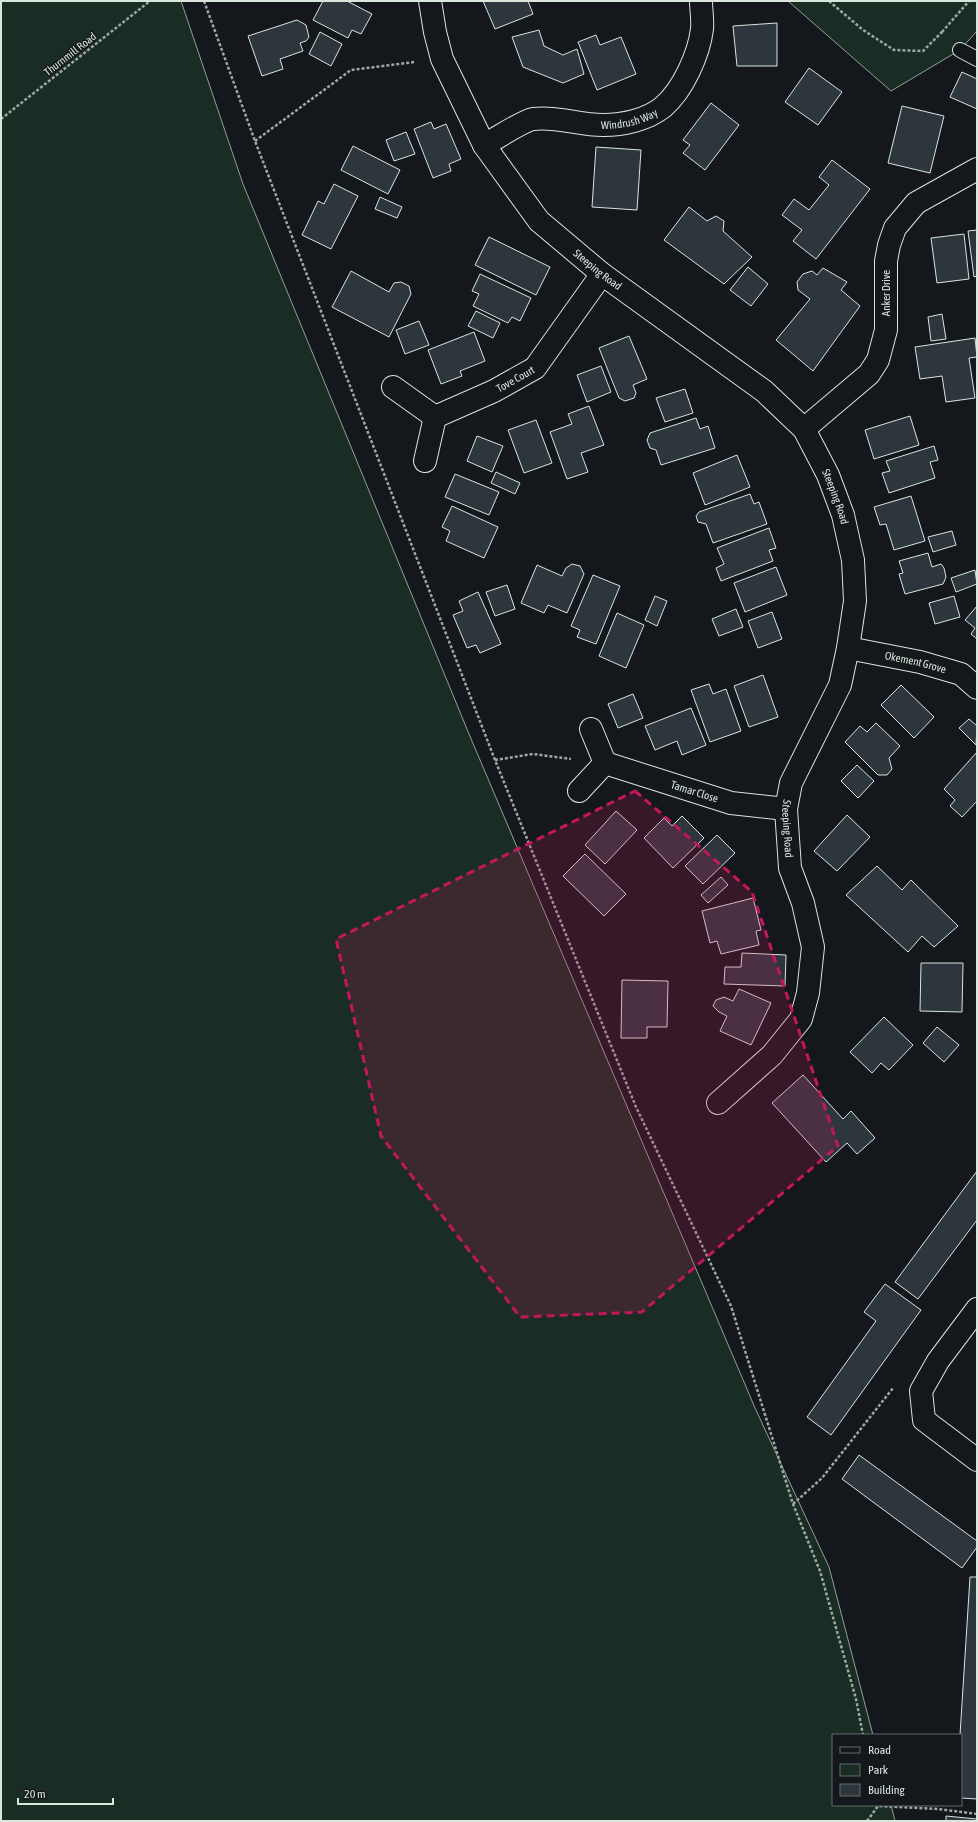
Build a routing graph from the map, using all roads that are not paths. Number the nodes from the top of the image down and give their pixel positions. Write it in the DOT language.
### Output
graph roads {
  1 [pos="430,1"];
  2 [pos="701,1"];
  3 [pos="960,50"];
  4 [pos="977,59"];
  5 [pos="484,145"];
  6 [pos="977,169"];
  7 [pos="602,274"];
  8 [pos="393,387"];
  9 [pos="435,416"];
  10 [pos="804,429"];
  11 [pos="425,461"];
  12 [pos="848,648"];
  13 [pos="977,688"];
  14 [pos="591,729"];
  15 [pos="605,763"];
  16 [pos="579,791"];
  17 [pos="786,809"];
  18 [pos="718,1102"];
  19 [pos="977,1309"];
  20 [pos="977,1460"];
  1 -- 5 [label="street, Steeping Road"];
  2 -- 5 [label="street, Windrush Way"];
  3 -- 4 [label="lane"];
  5 -- 7 [label="street, Steeping Road"];
  6 -- 10 [label="street, Anker Drive"];
  7 -- 9 [label="street, Tove Court"];
  7 -- 10 [label="street, Steeping Road"];
  8 -- 9 [label="street"];
  9 -- 11 [label="street"];
  10 -- 12 [label="street, Steeping Road"];
  12 -- 13 [label="street, Okement Grove"];
  12 -- 17 [label="street, Steeping Road"];
  14 -- 15 [label="street"];
  15 -- 16 [label="street"];
  15 -- 17 [label="street, Tamar Close"];
  17 -- 18 [label="street, Steeping Road"];
  19 -- 20 [label="street"];
}
